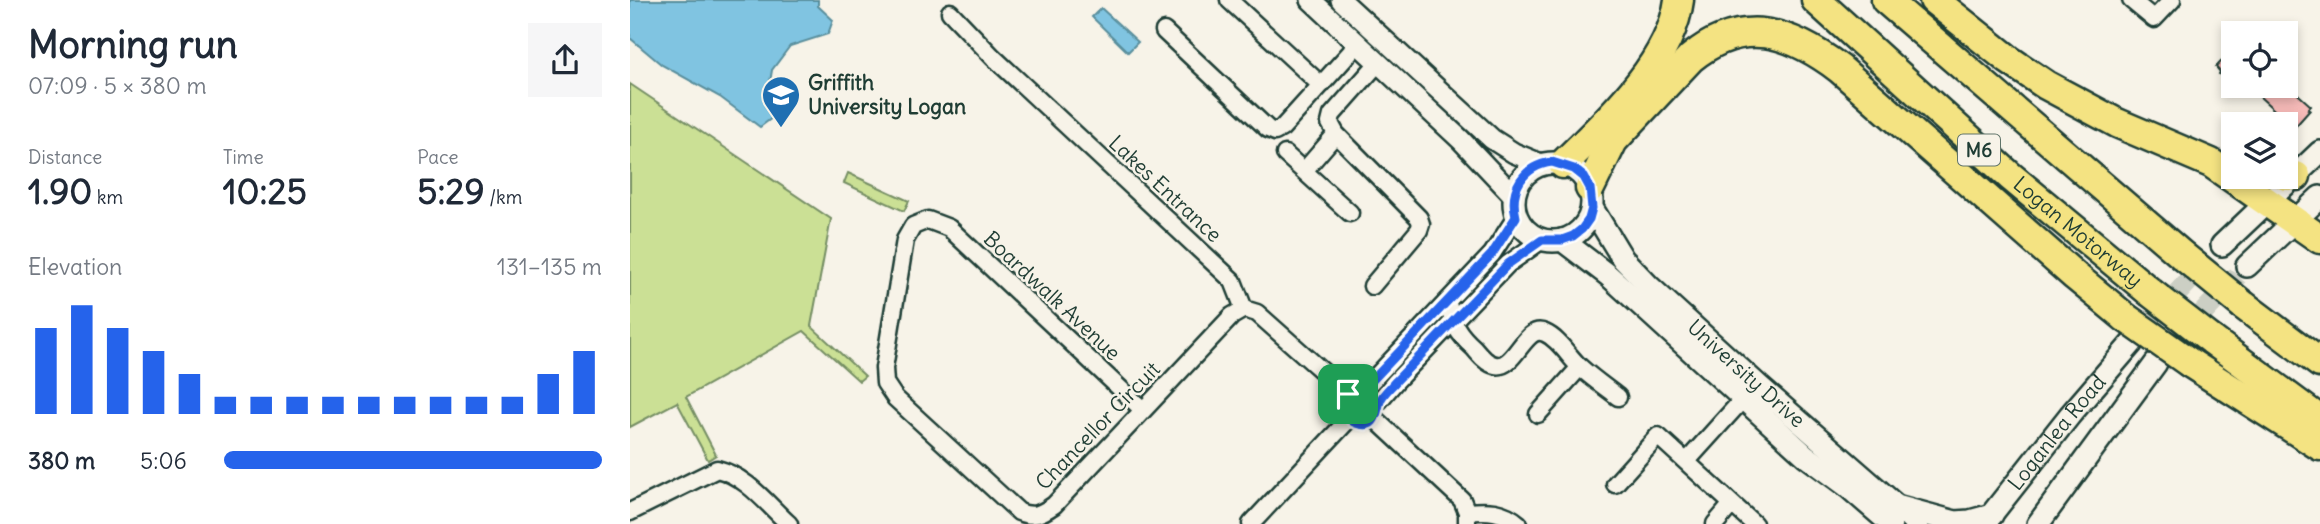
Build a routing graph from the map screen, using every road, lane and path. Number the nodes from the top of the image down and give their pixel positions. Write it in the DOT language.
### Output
graph roads {
  1 [pos="1229,0"];
  2 [pos="1311,0"];
  3 [pos="1341,0"];
  4 [pos="1679,0"];
  5 [pos="1815,0"];
  6 [pos="1886,0"];
  7 [pos="1934,0"];
  8 [pos="2131,0"];
  9 [pos="2172,0"];
  10 [pos="950,12"];
  11 [pos="1164,31"];
  12 [pos="1358,44"];
  13 [pos="1378,63"];
  14 [pos="1321,85"];
  15 [pos="1336,134"];
  16 [pos="2320,152"];
  17 [pos="1285,154"];
  18 [pos="2196,155"];
  19 [pos="2221,156"];
  20 [pos="1552,164"];
  21 [pos="2298,170"];
  22 [pos="1304,171"];
  23 [pos="2280,189"];
  24 [pos="2320,197"];
  25 [pos="1591,198"];
  26 [pos="2269,202"];
  27 [pos="1515,206"];
  28 [pos="1350,213"];
  29 [pos="2295,222"];
  30 [pos="2320,239"];
  31 [pos="1552,240"];
  32 [pos="2222,245"];
  33 [pos="2247,266"];
  34 [pos="1371,286"];
  35 [pos="1447,303"];
  36 [pos="1244,309"];
  37 [pos="1452,323"];
  38 [pos="2129,330"];
  39 [pos="2156,363"];
  40 [pos="2320,363"];
  41 [pos="1580,367"];
  42 [pos="885,383"];
  43 [pos="1365,388"];
  44 [pos="1348,394"];
  45 [pos="1618,397"];
  46 [pos="1743,399"];
  47 [pos="1379,401"];
  48 [pos="1143,410"];
  49 [pos="1538,414"];
  50 [pos="1349,419"];
  51 [pos="1375,419"];
  52 [pos="2320,421"];
  53 [pos="2320,446"];
  54 [pos="1687,461"];
  55 [pos="1615,484"];
  56 [pos="1732,504"];
  57 [pos="630,512"];
  58 [pos="1895,515"];
  59 [pos="1467,518"];
  60 [pos="1988,519"];
  61 [pos="789,524"];
  62 [pos="1251,524"];
  63 [pos="1519,524"];
  64 [pos="1715,524"];
  65 [pos="1754,524"];
  66 [pos="1917,524"];
  67 [pos="2038,524"];
  1 -- 14 [label="street"];
  2 -- 12 [label="street"];
  3 -- 20 [label="street"];
  4 -- 20 [label="highway"];
  5 -- 52 [label="highway, Logan Motorway / M6, bridge"];
  6 -- 40 [label="highway, M6, bridge"];
  7 -- 18 [label="highway"];
  8 -- 9 [label="street"];
  10 -- 36 [label="street, Lakes Entrance"];
  11 -- 14 [label="street"];
  12 -- 13 [label="street"];
  12 -- 14 [label="street"];
  13 -- 15 [label="street"];
  13 -- 27 [label="street"];
  15 -- 22 [label="street"];
  15 -- 34 [label="street"];
  16 -- 21 [label="main road"];
  17 -- 22 [label="street"];
  18 -- 19 [label="highway"];
  18 -- 26 [label="highway"];
  20 -- 25 [label="main road"];
  20 -- 27 [label="main road"];
  22 -- 28 [label="street"];
  23 -- 26 [label="main road"];
  24 -- 29 [label="main road"];
  25 -- 31 [label="main road"];
  25 -- 38 [label="highway"];
  25 -- 58 [label="main road, University Drive"];
  26 -- 29 [label="highway"];
  26 -- 32 [label="main road"];
  27 -- 31 [label="main road"];
  27 -- 35 [label="street"];
  29 -- 30 [label="highway"];
  29 -- 33 [label="main road"];
  31 -- 37 [label="street"];
  31 -- 46 [label="main road, University Drive"];
  35 -- 37 [label="street"];
  35 -- 43 [label="street"];
  36 -- 44 [label="street"];
  36 -- 48 [label="street, Chancellor Circuit"];
  37 -- 41 [label="street"];
  37 -- 47 [label="street"];
  38 -- 53 [label="highway, bridge"];
  38 -- 60 [label="main road, Loganlea Road"];
  39 -- 67 [label="main road, Loganlea Road"];
  41 -- 45 [label="street"];
  41 -- 49 [label="street"];
  42 -- 48 [label="street, Chancellor Circuit"];
  42 -- 48 [label="street, Boardwalk Avenue"];
  43 -- 44 [label="street"];
  43 -- 47 [label="street"];
  44 -- 50 [label="street"];
  46 -- 54 [label="street"];
  46 -- 58 [label="main road, University Drive"];
  47 -- 51 [label="street"];
  50 -- 51 [label="street"];
  50 -- 62 [label="street"];
  51 -- 59 [label="street"];
  54 -- 55 [label="street"];
  54 -- 56 [label="street"];
  56 -- 64 [label="street"];
  56 -- 65 [label="street"];
  57 -- 61 [label="street"];
  58 -- 60 [label="main road"];
  58 -- 66 [label="main road, University Drive"];
  59 -- 63 [label="street"];
}
